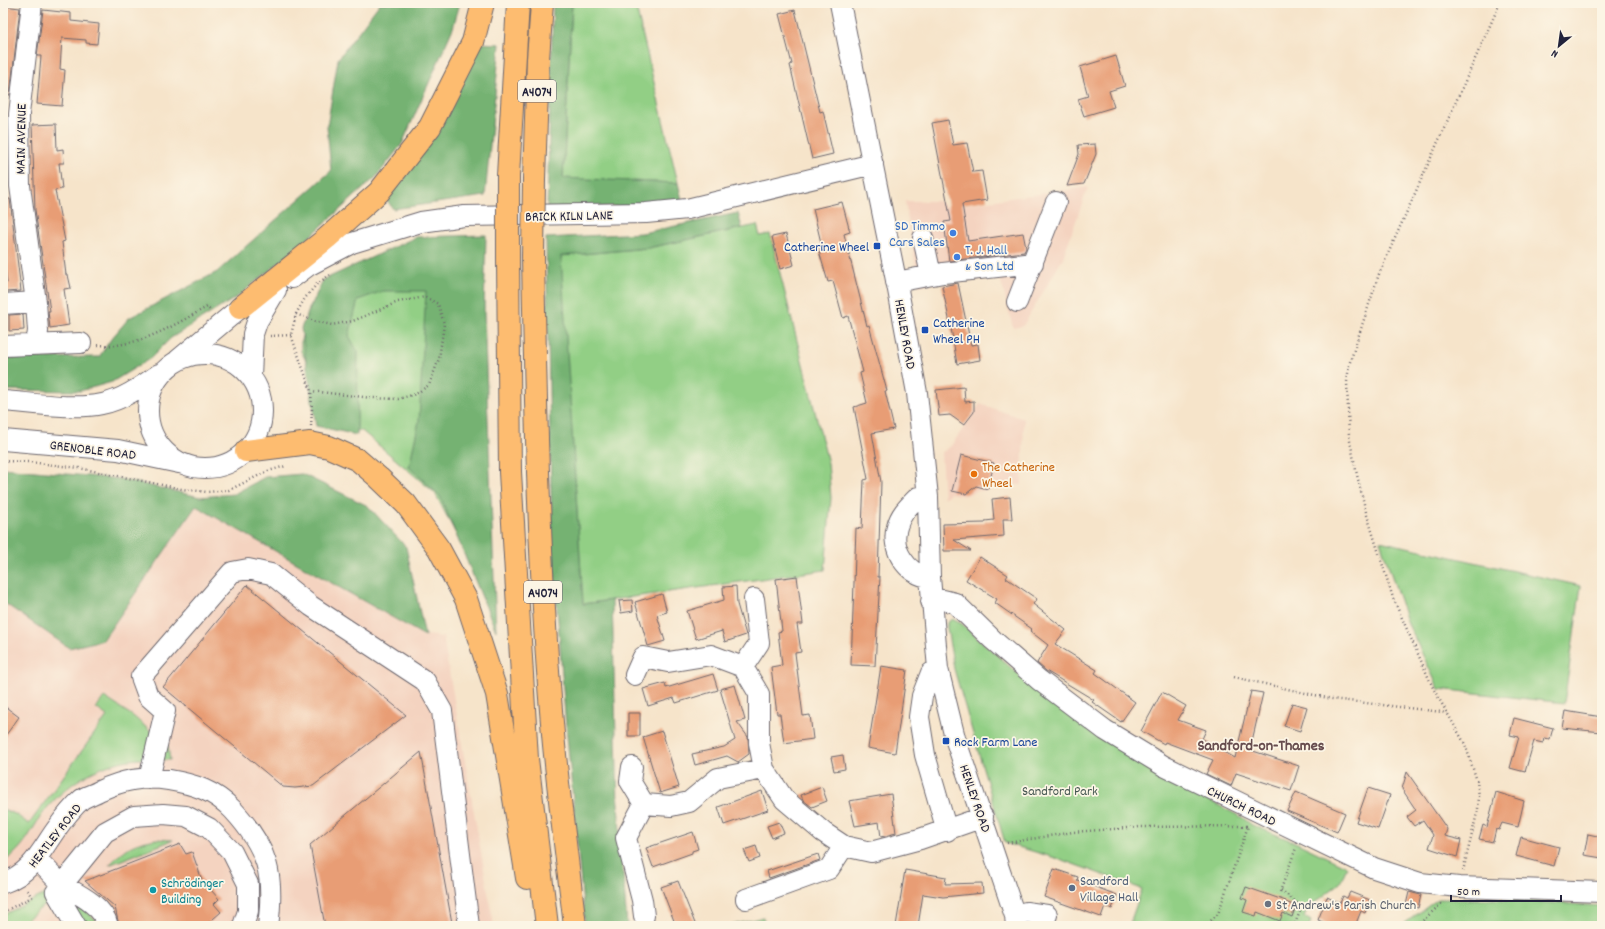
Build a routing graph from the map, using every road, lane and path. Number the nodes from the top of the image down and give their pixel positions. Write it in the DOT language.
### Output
graph roads {
  1 [pos="32,3"];
  2 [pos="483,3"];
  3 [pos="518,3"];
  4 [pos="542,3"];
  5 [pos="840,3"];
  6 [pos="1500,3"];
  7 [pos="11,113"];
  8 [pos="873,164"];
  9 [pos="11,187"];
  10 [pos="1056,202"];
  11 [pos="923,238"];
  12 [pos="1033,263"];
  13 [pos="337,271"];
  14 [pos="931,276"];
  15 [pos="896,282"];
  16 [pos="276,290"];
  17 [pos="36,302"];
  18 [pos="1018,302"];
  19 [pos="3,304"];
  20 [pos="240,308"];
  21 [pos="216,314"];
  22 [pos="296,314"];
  23 [pos="81,343"];
  24 [pos="32,345"];
  25 [pos="3,346"];
  26 [pos="178,360"];
  27 [pos="162,372"];
  28 [pos="251,376"];
  29 [pos="311,390"];
  30 [pos="3,401"];
  31 [pos="3,440"];
  32 [pos="310,443"];
  33 [pos="246,451"];
  34 [pos="182,464"];
  35 [pos="928,497"];
  36 [pos="930,577"];
  37 [pos="754,599"];
  38 [pos="931,601"];
  39 [pos="743,668"];
  40 [pos="938,669"];
  41 [pos="635,675"];
  42 [pos="1234,677"];
  43 [pos="1447,714"];
  44 [pos="632,767"];
  45 [pos="764,769"];
  46 [pos="148,779"];
  47 [pos="644,804"];
  48 [pos="983,817"];
  49 [pos="1252,819"];
  50 [pos="947,831"];
  51 [pos="1301,834"];
  52 [pos="844,846"];
  53 [pos="993,850"];
  54 [pos="37,859"];
  55 [pos="3,883"];
  56 [pos="62,885"];
  57 [pos="1459,887"];
  58 [pos="1602,892"];
  59 [pos="746,899"];
  60 [pos="1047,915"];
  61 [pos="644,916"];
  62 [pos="1016,921"];
  63 [pos="76,926"];
  64 [pos="108,926"];
  65 [pos="243,926"];
  66 [pos="268,926"];
  67 [pos="469,926"];
  68 [pos="537,926"];
  69 [pos="546,926"];
  70 [pos="575,926"];
  71 [pos="1205,926"];
  72 [pos="1294,926"];
  73 [pos="1417,926"];
  1 -- 7 [label="street, MAIN AVENUE"];
  2 -- 20 [label="main road"];
  3 -- 69 [label="main road, A4074, bridge"];
  4 -- 70 [label="main road, A4074, bridge"];
  5 -- 8 [label="street, HENLEY ROAD"];
  6 -- 43 [label="path"];
  7 -- 9 [label="street, MAIN AVENUE"];
  8 -- 15 [label="street, HENLEY ROAD"];
  8 -- 16 [label="street, BRICK KILN LANE"];
  9 -- 17 [label="street, MAIN AVENUE"];
  10 -- 12 [label="street"];
  11 -- 14 [label="street"];
  12 -- 14 [label="street"];
  12 -- 18 [label="street"];
  13 -- 22 [label="path"];
  14 -- 15 [label="street"];
  15 -- 35 [label="street, HENLEY ROAD"];
  16 -- 20 [label="street, BRICK KILN LANE"];
  16 -- 28 [label="street, BRICK KILN LANE"];
  17 -- 19 [label="street"];
  17 -- 24 [label="street, MAIN AVENUE"];
  20 -- 26 [label="street, BRICK KILN LANE"];
  21 -- 23 [label="path"];
  22 -- 29 [label="path"];
  22 -- 29 [label="path"];
  23 -- 24 [label="street"];
  24 -- 25 [label="street"];
  26 -- 27 [label="street"];
  26 -- 28 [label="street"];
  27 -- 30 [label="street"];
  27 -- 34 [label="street"];
  28 -- 33 [label="street"];
  29 -- 32 [label="path"];
  31 -- 34 [label="street, GRENOBLE ROAD"];
  32 -- 33 [label="main road"];
  32 -- 68 [label="main road"];
  33 -- 34 [label="street"];
  35 -- 36 [label="street, HENLEY ROAD"];
  35 -- 36 [label="street"];
  36 -- 38 [label="street, HENLEY ROAD"];
  37 -- 39 [label="street"];
  38 -- 40 [label="street, HENLEY ROAD"];
  38 -- 49 [label="street, CHURCH ROAD"];
  39 -- 41 [label="street"];
  39 -- 45 [label="street"];
  40 -- 48 [label="street, HENLEY ROAD"];
  40 -- 50 [label="street"];
  42 -- 43 [label="path"];
  43 -- 57 [label="path"];
  44 -- 47 [label="street"];
  45 -- 47 [label="street"];
  45 -- 52 [label="street"];
  46 -- 54 [label="street, HEATLEY ROAD"];
  46 -- 66 [label="street, HEATLEY ROAD"];
  46 -- 67 [label="street"];
  47 -- 61 [label="street"];
  48 -- 50 [label="street"];
  48 -- 53 [label="street, HENLEY ROAD"];
  49 -- 51 [label="street, CHURCH ROAD"];
  49 -- 53 [label="path"];
  49 -- 71 [label="path"];
  50 -- 52 [label="street"];
  51 -- 57 [label="street, CHURCH ROAD"];
  51 -- 72 [label="path"];
  52 -- 59 [label="street"];
  53 -- 62 [label="street, HENLEY ROAD"];
  54 -- 55 [label="street, HEATLEY ROAD"];
  54 -- 56 [label="street"];
  56 -- 63 [label="street"];
  56 -- 64 [label="street"];
  56 -- 65 [label="street"];
  57 -- 58 [label="street, CHURCH ROAD"];
  57 -- 73 [label="path"];
  60 -- 62 [label="street"];
}
